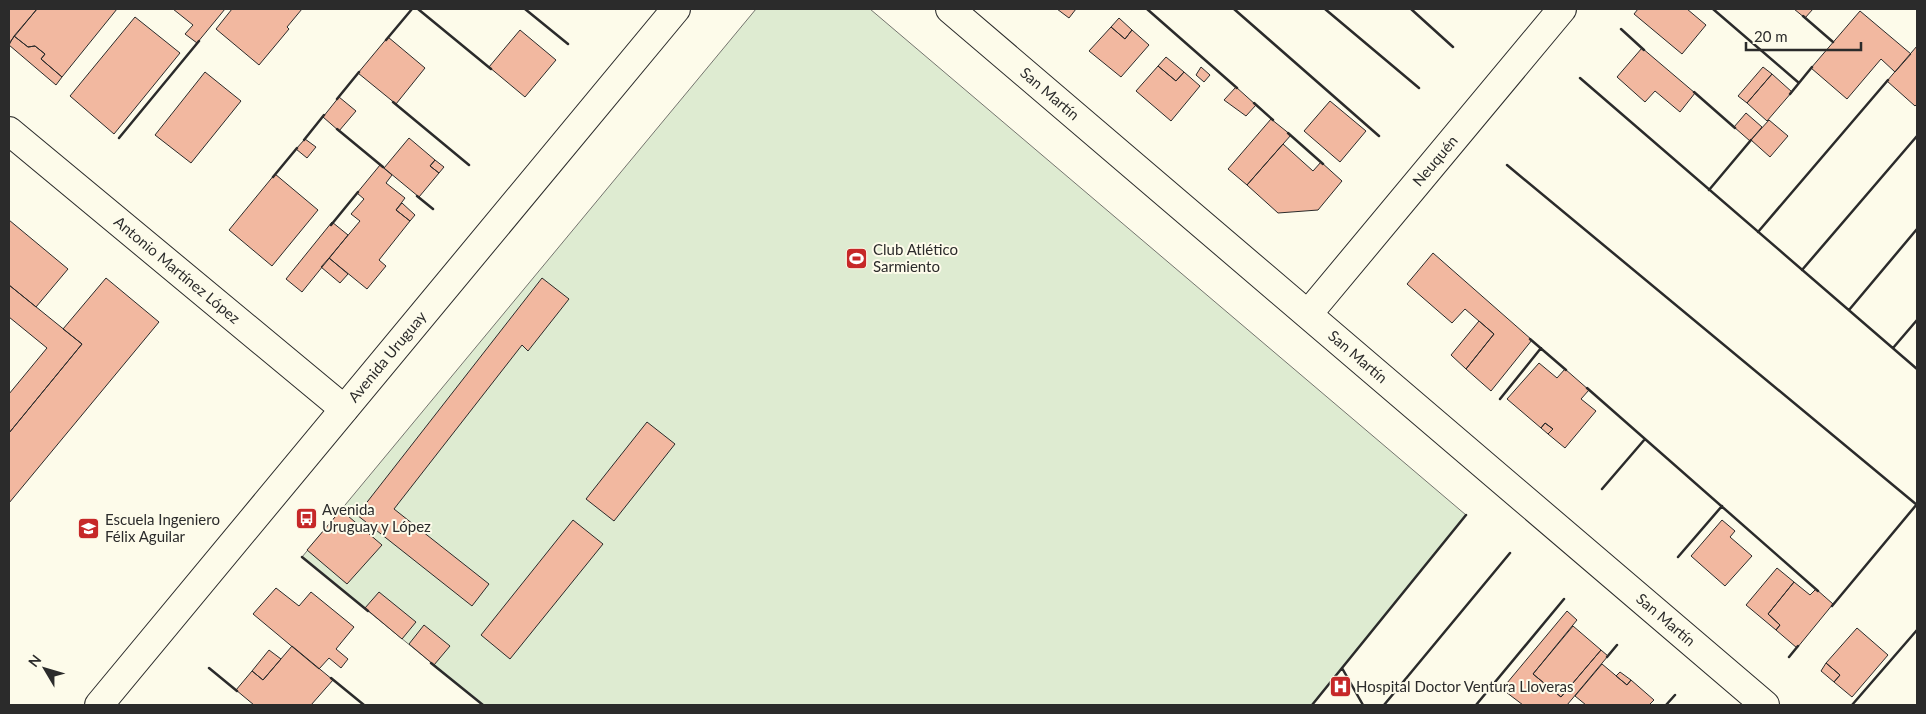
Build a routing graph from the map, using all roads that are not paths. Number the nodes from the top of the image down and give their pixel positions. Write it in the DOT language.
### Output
graph roads {
  1 [pos="676,9"];
  2 [pos="950,9"];
  3 [pos="1562,9"];
  4 [pos="9,131"];
  5 [pos="1308,314"];
  6 [pos="344,409"];
  7 [pos="99,705"];
  8 [pos="1765,705"];
  1 -- 6 [label="street, Avenida Uruguay"];
  2 -- 5 [label="street, San Martín"];
  3 -- 5 [label="street, Neuquén"];
  4 -- 6 [label="street, Antonio Martínez López"];
  5 -- 8 [label="street, San Martín"];
  6 -- 7 [label="street, Avenida Uruguay"];
}
